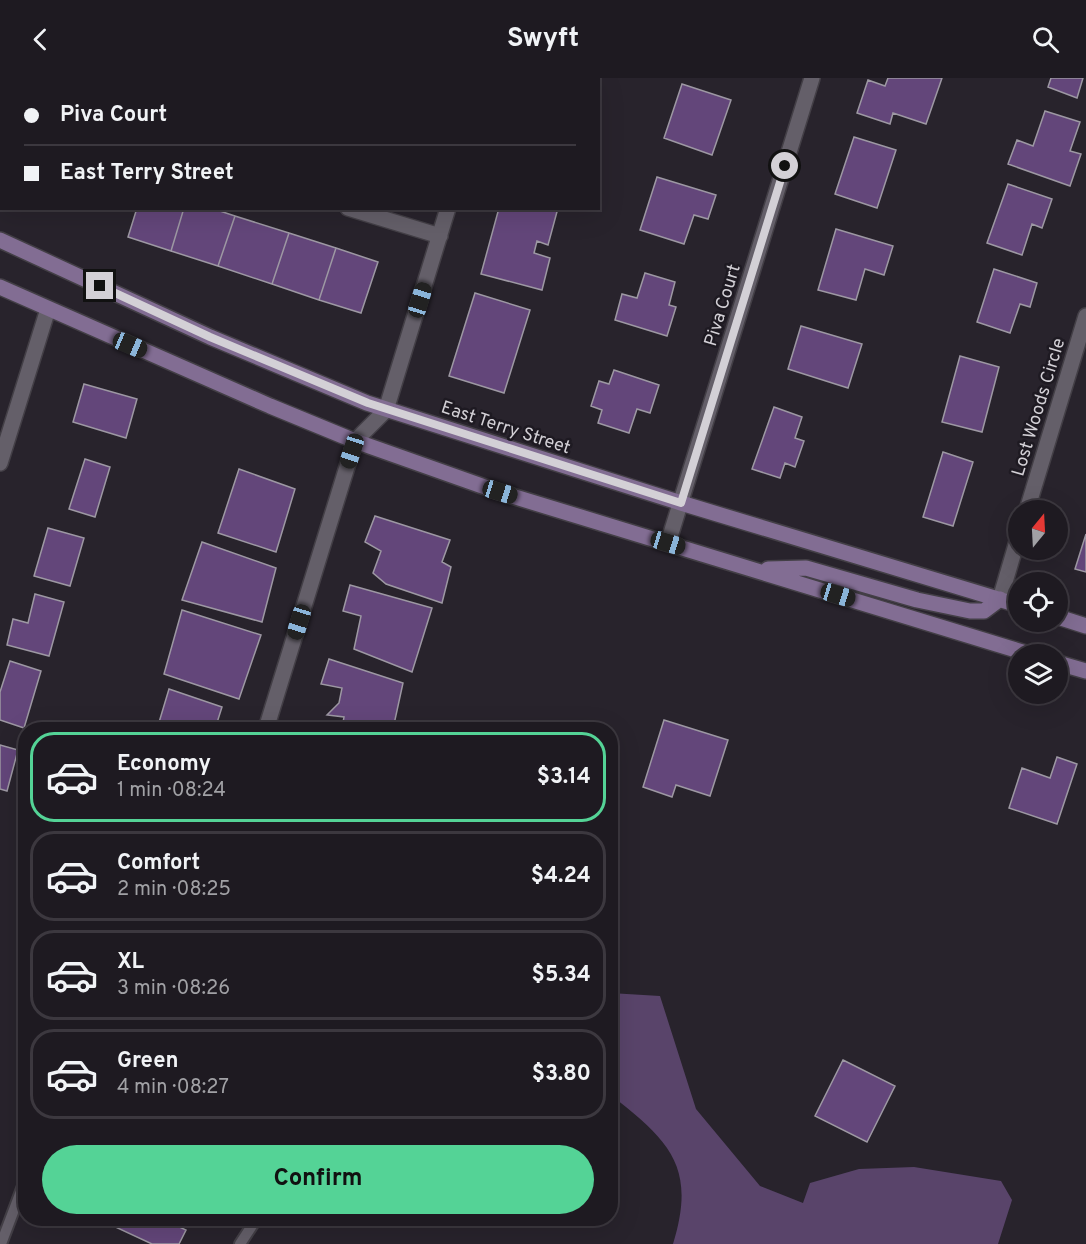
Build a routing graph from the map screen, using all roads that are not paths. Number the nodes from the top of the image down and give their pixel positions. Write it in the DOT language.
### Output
graph roads {
  1 [pos="812,78"];
  2 [pos="355,210"];
  3 [pos="447,210"];
  4 [pos="440,236"];
  5 [pos="0,240"];
  6 [pos="0,287"];
  7 [pos="48,309"];
  8 [pos="1086,316"];
  9 [pos="386,410"];
  10 [pos="355,441"];
  11 [pos="0,463"];
  12 [pos="1030,500"];
  13 [pos="681,503"];
  14 [pos="668,543"];
  15 [pos="1011,560"];
  16 [pos="753,569"];
  17 [pos="1000,599"];
  18 [pos="1008,602"];
  19 [pos="1068,620"];
  20 [pos="1086,626"];
  21 [pos="1008,648"];
  22 [pos="1068,666"];
  23 [pos="1086,671"];
  24 [pos="268,722"];
  25 [pos="18,1199"];
  26 [pos="252,1226"];
  27 [pos="1,1244"];
  28 [pos="240,1244"];
  1 -- 13 [label="street, Piva Court"];
  2 -- 4 [label="street"];
  3 -- 4 [label="street"];
  4 -- 9 [label="street"];
  5 -- 9 [label="street, East Terry Street"];
  6 -- 7 [label="street"];
  7 -- 10 [label="street"];
  7 -- 11 [label="street"];
  8 -- 12 [label="street, Lost Woods Circle"];
  9 -- 10 [label="street"];
  9 -- 13 [label="street, East Terry Street"];
  10 -- 14 [label="street"];
  10 -- 24 [label="street"];
  13 -- 14 [label="street, Piva Court"];
  13 -- 17 [label="street, East Terry Street"];
  14 -- 16 [label="street"];
  15 -- 17 [label="street"];
  16 -- 17 [label="street"];
  16 -- 21 [label="street"];
  17 -- 18 [label="street, East Terry Street"];
  19 -- 20 [label="street"];
  22 -- 23 [label="street"];
  25 -- 27 [label="lane"];
  26 -- 28 [label="lane"];
}
